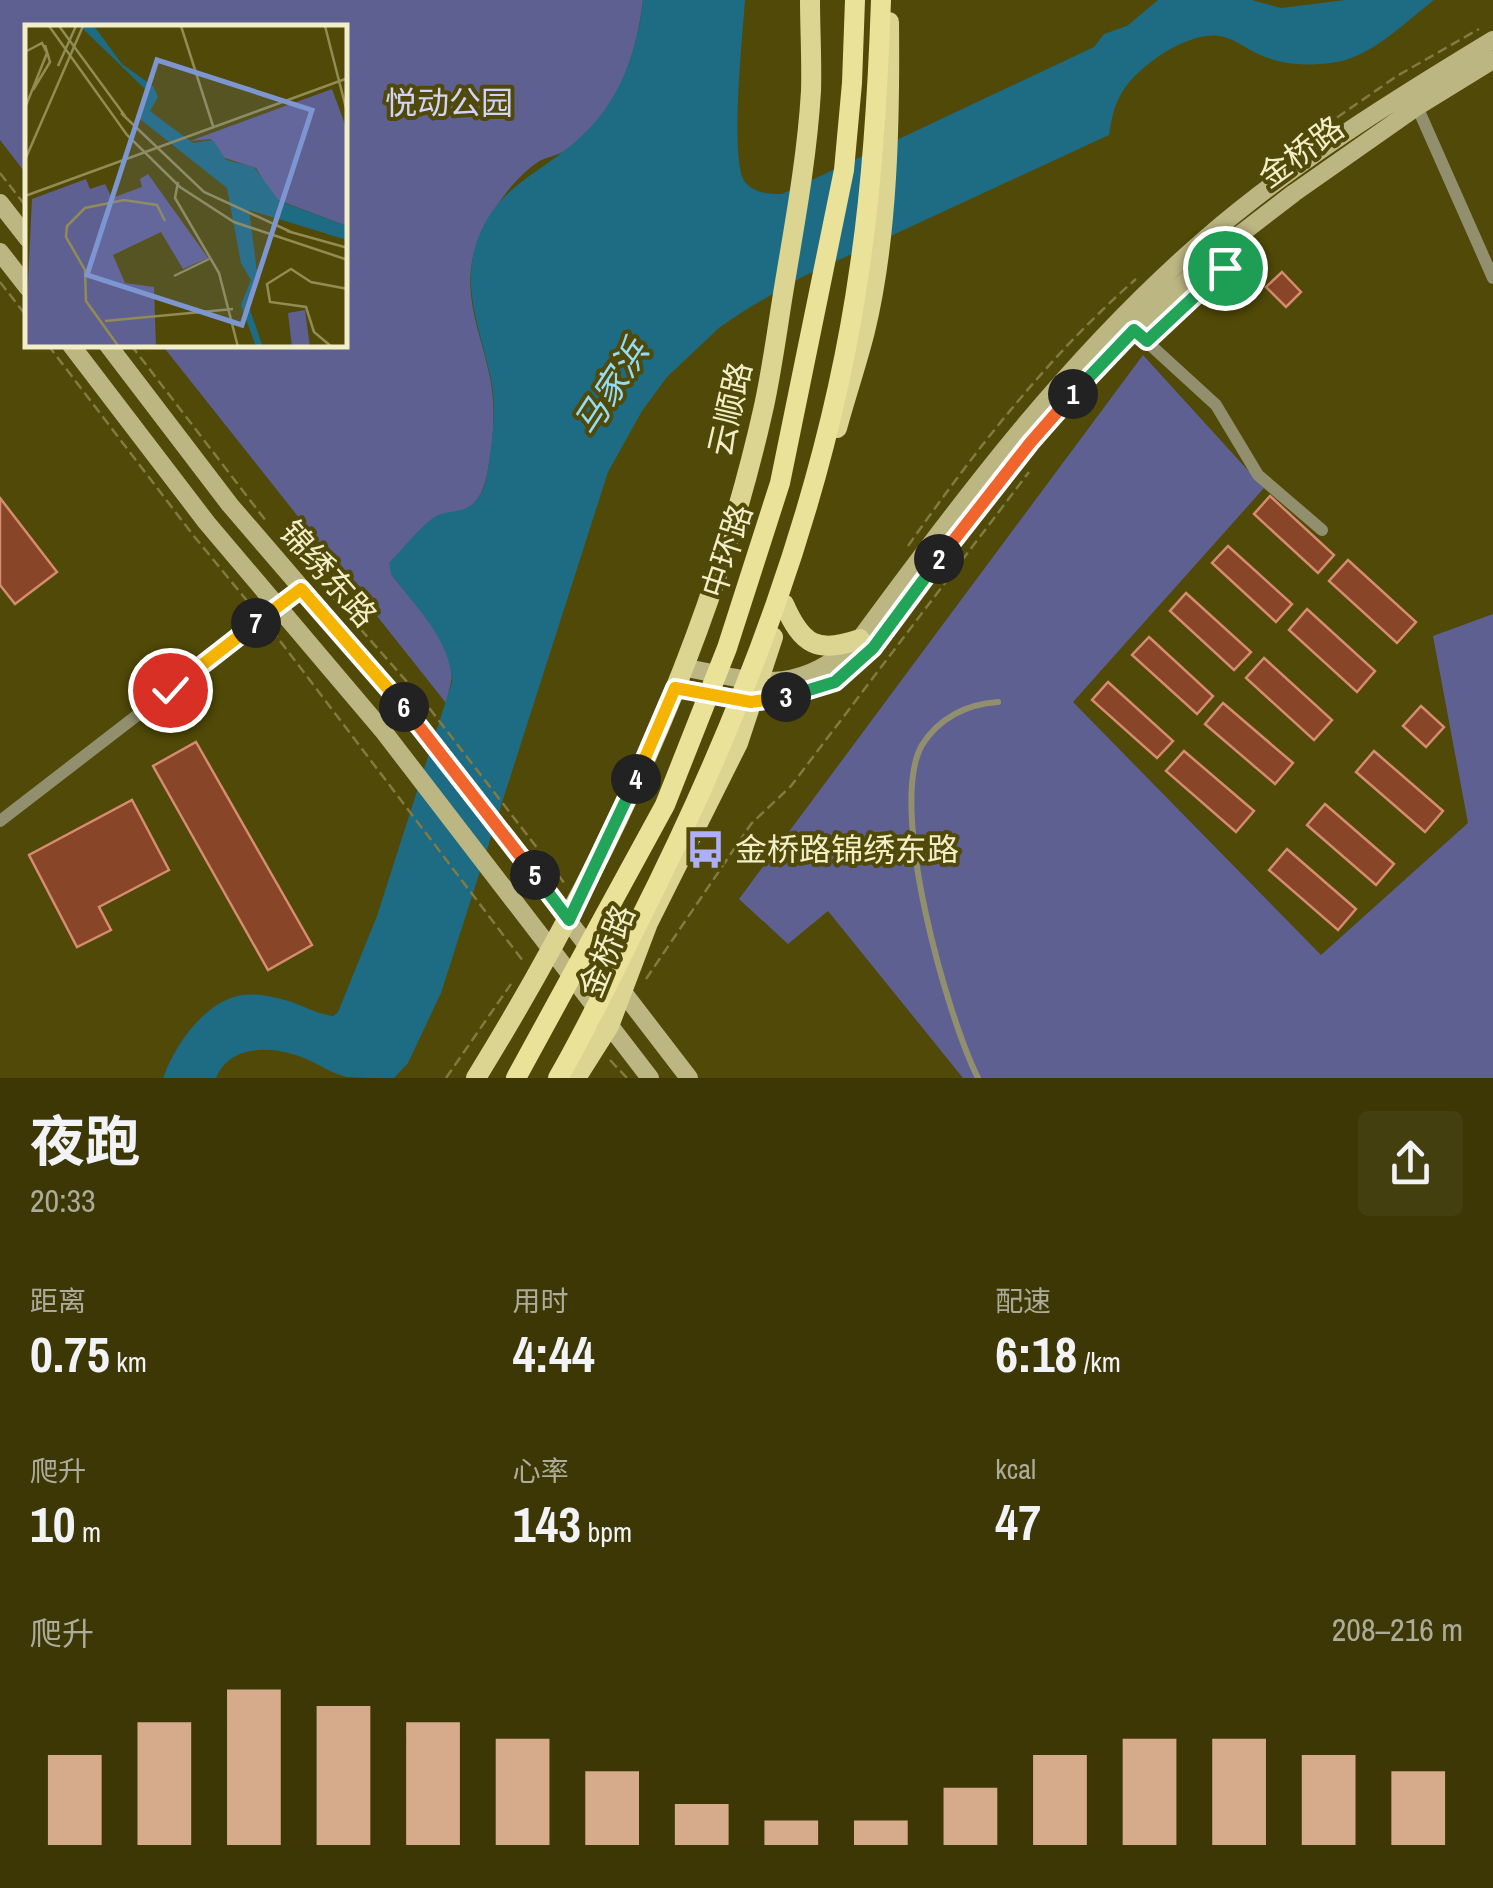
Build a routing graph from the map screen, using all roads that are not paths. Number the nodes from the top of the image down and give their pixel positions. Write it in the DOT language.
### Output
graph roads {
  1 [pos="810,0"];
  2 [pos="854,0"];
  3 [pos="880,0"];
  4 [pos="888,0"];
  5 [pos="1493,40"];
  6 [pos="1493,60"];
  7 [pos="1413,99"];
  8 [pos="0,203"];
  9 [pos="25,235"];
  10 [pos="0,252"];
  11 [pos="1493,278"];
  12 [pos="25,284"];
  13 [pos="1141,335"];
  14 [pos="72,348"];
  15 [pos="110,348"];
  16 [pos="1322,530"];
  17 [pos="308,584"];
  18 [pos="784,604"];
  19 [pos="270,613"];
  20 [pos="860,639"];
  21 [pos="683,666"];
  22 [pos="675,688"];
  23 [pos="755,692"];
  24 [pos="998,702"];
  25 [pos="0,821"];
  26 [pos="569,920"];
  27 [pos="553,949"];
  28 [pos="628,1002"];
  29 [pos="614,1032"];
  30 [pos="476,1078"];
  31 [pos="516,1078"];
  32 [pos="558,1078"];
  33 [pos="576,1078"];
  34 [pos="650,1078"];
  35 [pos="688,1078"];
  36 [pos="978,1078"];
  1 -- 21 [label="main road, 云顺路"];
  2 -- 31 [label="highway, 中环路"];
  3 -- 32 [label="highway, 中环路"];
  4 -- 18 [label="main road"];
  5 -- 7 [label="main road, 金桥路"];
  6 -- 7 [label="main road, 金桥路"];
  7 -- 11 [label="street"];
  7 -- 13 [label="main road, 金桥路"];
  7 -- 20 [label="main road, 金桥路"];
  8 -- 9 [label="main road"];
  10 -- 12 [label="main road"];
  13 -- 16 [label="street"];
  13 -- 23 [label="main road, 金桥路"];
  14 -- 19 [label="main road, 锦绣东路"];
  15 -- 17 [label="main road, 锦绣东路"];
  17 -- 19 [label="street"];
  17 -- 26 [label="main road, 锦绣东路"];
  18 -- 20 [label="main road"];
  18 -- 23 [label="main road"];
  19 -- 25 [label="street"];
  19 -- 27 [label="main road, 锦绣东路"];
  20 -- 23 [label="main road, 金桥路"];
  21 -- 22 [label="main road, 云顺路"];
  21 -- 23 [label="main road, 金桥路"];
  22 -- 23 [label="main road, 金桥路"];
  22 -- 26 [label="main road, 云顺路"];
  23 -- 28 [label="main road, 金桥路"];
  24 -- 36 [label="lane"];
  26 -- 27 [label="main road, 金桥路"];
  26 -- 28 [label="main road, 锦绣东路"];
  27 -- 29 [label="main road, 锦绣东路"];
  27 -- 30 [label="main road, 金桥路"];
  28 -- 29 [label="main road, 金桥路"];
  28 -- 35 [label="main road, 锦绣东路"];
  29 -- 33 [label="main road, 金桥路"];
  29 -- 34 [label="main road, 锦绣东路"];
}
